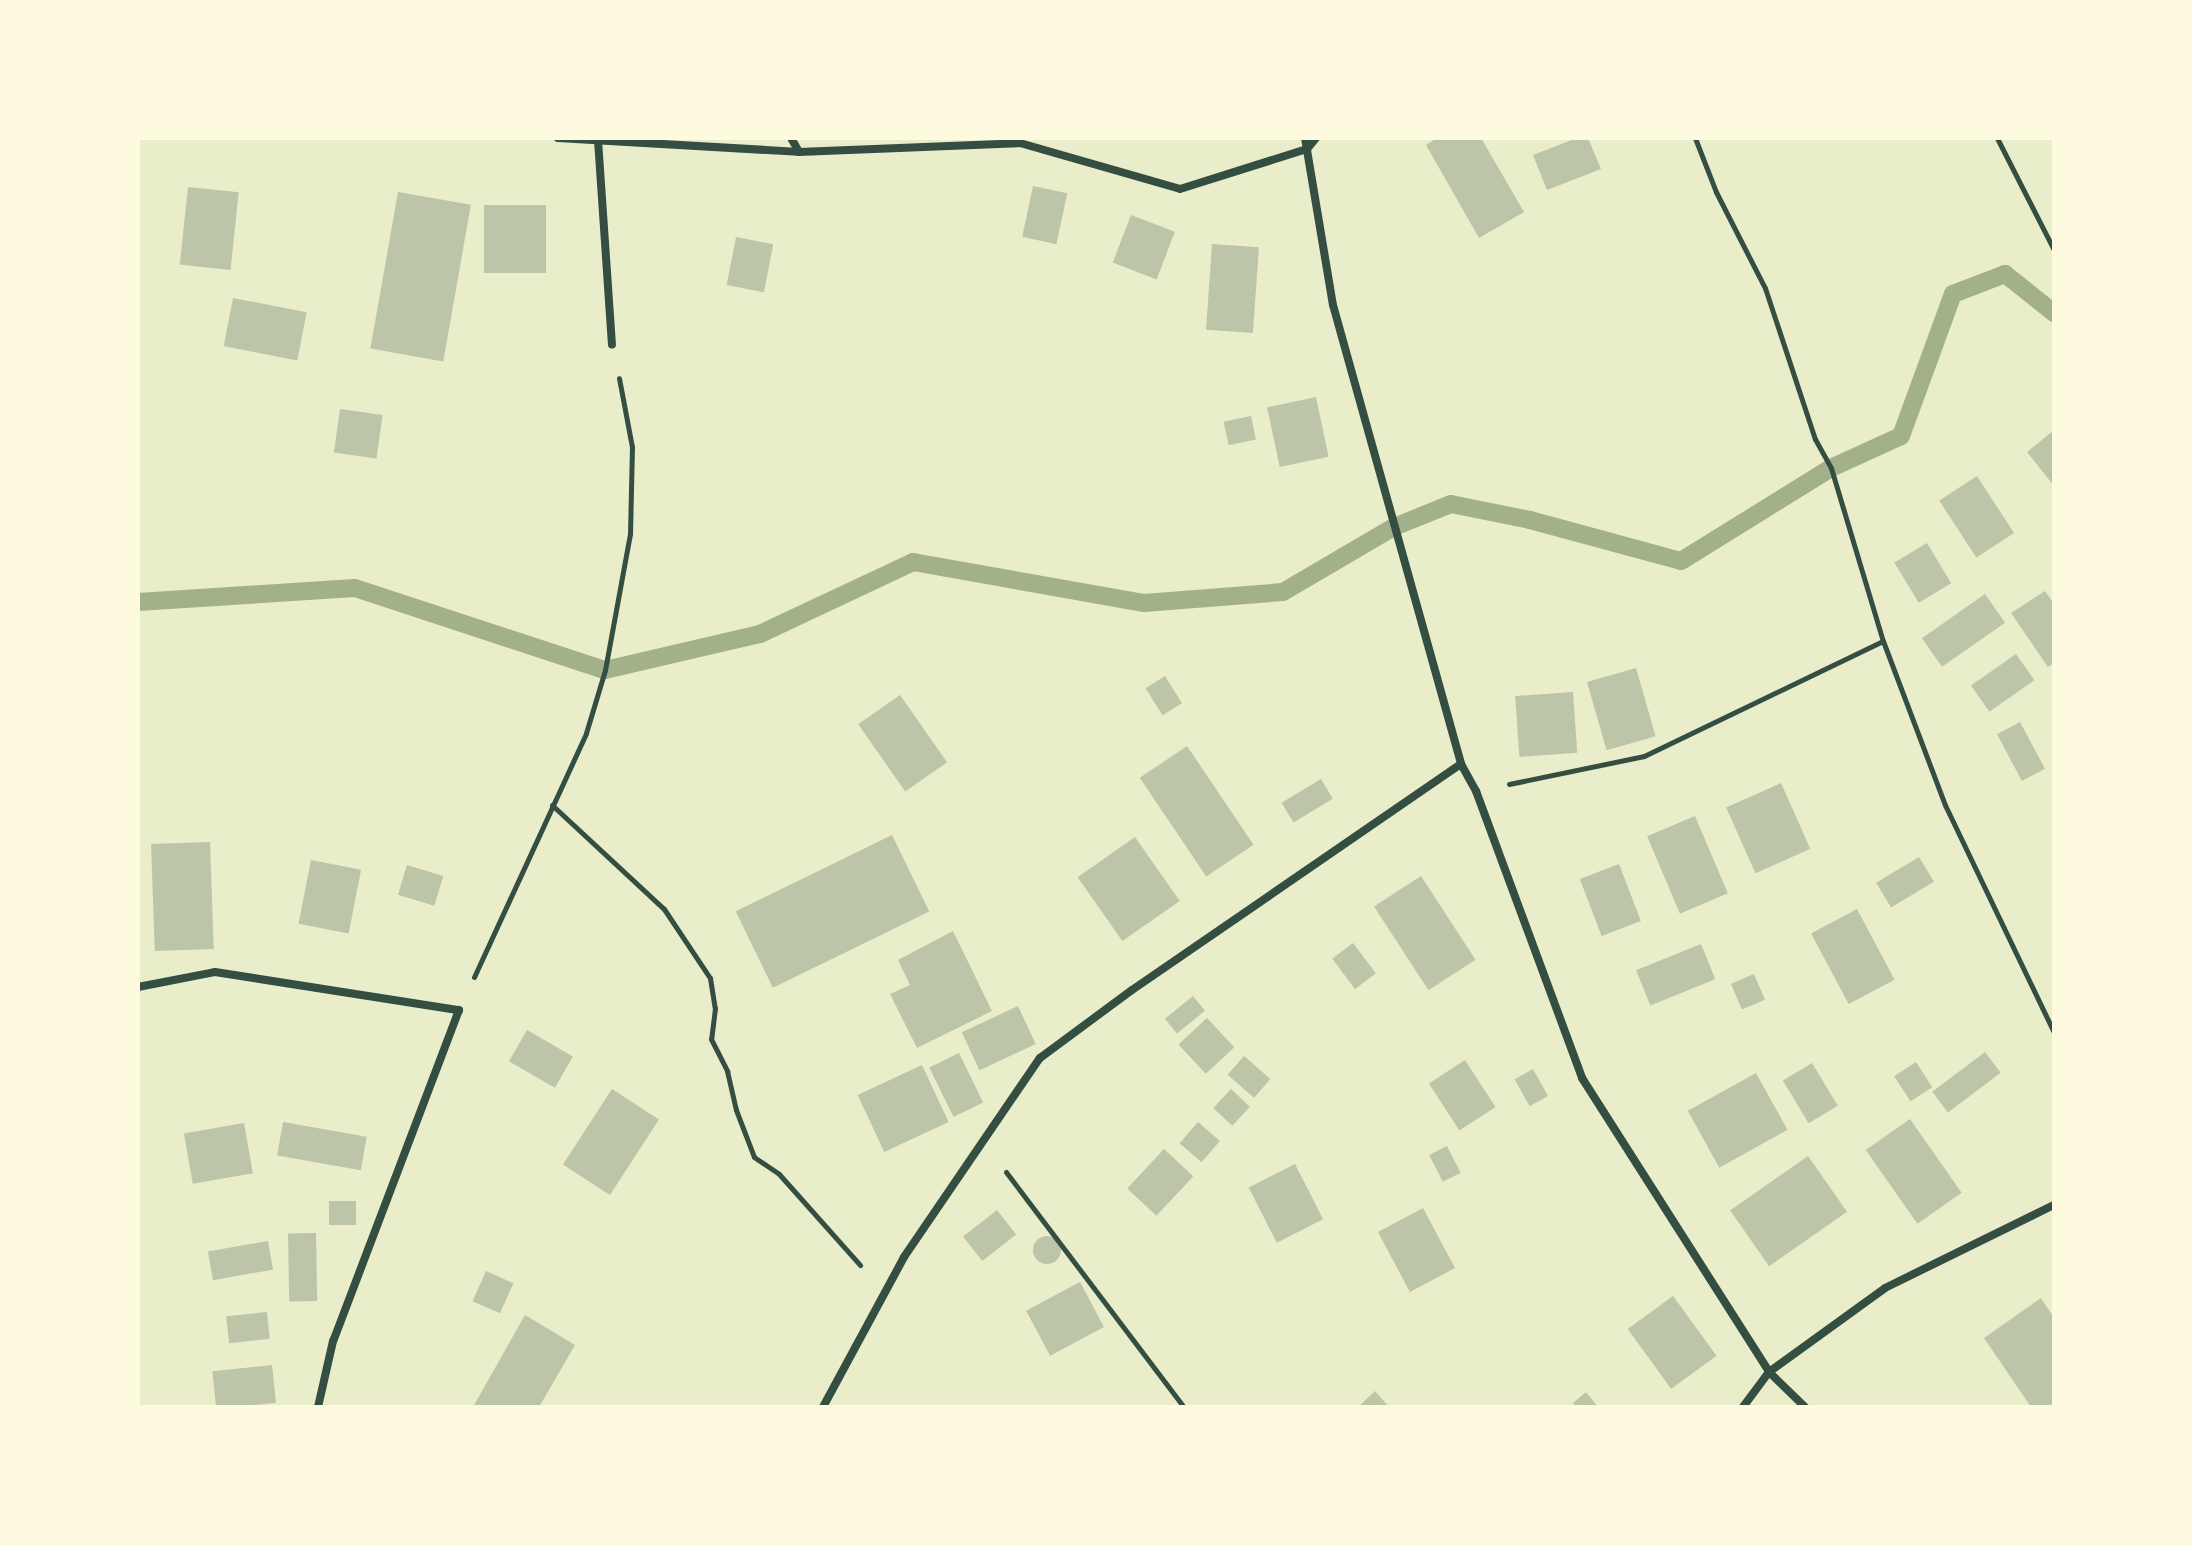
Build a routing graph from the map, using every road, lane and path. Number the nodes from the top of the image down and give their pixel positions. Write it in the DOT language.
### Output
graph roads {
  1 [pos="558,138"];
  2 [pos="791,138"];
  3 [pos="1305,138"];
  4 [pos="1316,138"];
  5 [pos="1695,138"];
  6 [pos="1997,138"];
  7 [pos="598,140"];
  8 [pos="1307,149"];
  9 [pos="799,152"];
  10 [pos="2054,250"];
  11 [pos="612,345"];
  12 [pos="1883,641"];
  13 [pos="1461,764"];
  14 [pos="1476,791"];
  15 [pos="552,805"];
  16 [pos="138,987"];
  17 [pos="459,1010"];
  18 [pos="2054,1033"];
  19 [pos="982,1141"];
  20 [pos="2054,1205"];
  21 [pos="882,1298"];
  22 [pos="1769,1372"];
  23 [pos="319,1406"];
  24 [pos="823,1407"];
  25 [pos="1184,1407"];
  26 [pos="1743,1407"];
  27 [pos="1805,1407"];
  1 -- 7 [label="street"];
  2 -- 9 [label="street"];
  3 -- 8 [label="street"];
  4 -- 8 [label="street"];
  5 -- 12 [label="path"];
  6 -- 10 [label="path"];
  7 -- 9 [label="street"];
  7 -- 11 [label="street"];
  8 -- 9 [label="street"];
  8 -- 13 [label="street"];
  11 -- 15 [label="path"];
  12 -- 14 [label="path"];
  12 -- 18 [label="path"];
  13 -- 14 [label="street"];
  13 -- 19 [label="street"];
  14 -- 22 [label="street"];
  15 -- 17 [label="path"];
  15 -- 21 [label="path"];
  16 -- 17 [label="street"];
  17 -- 23 [label="street"];
  19 -- 21 [label="street"];
  19 -- 25 [label="path"];
  20 -- 22 [label="street"];
  21 -- 24 [label="street"];
  22 -- 26 [label="street"];
  22 -- 27 [label="street"];
}
